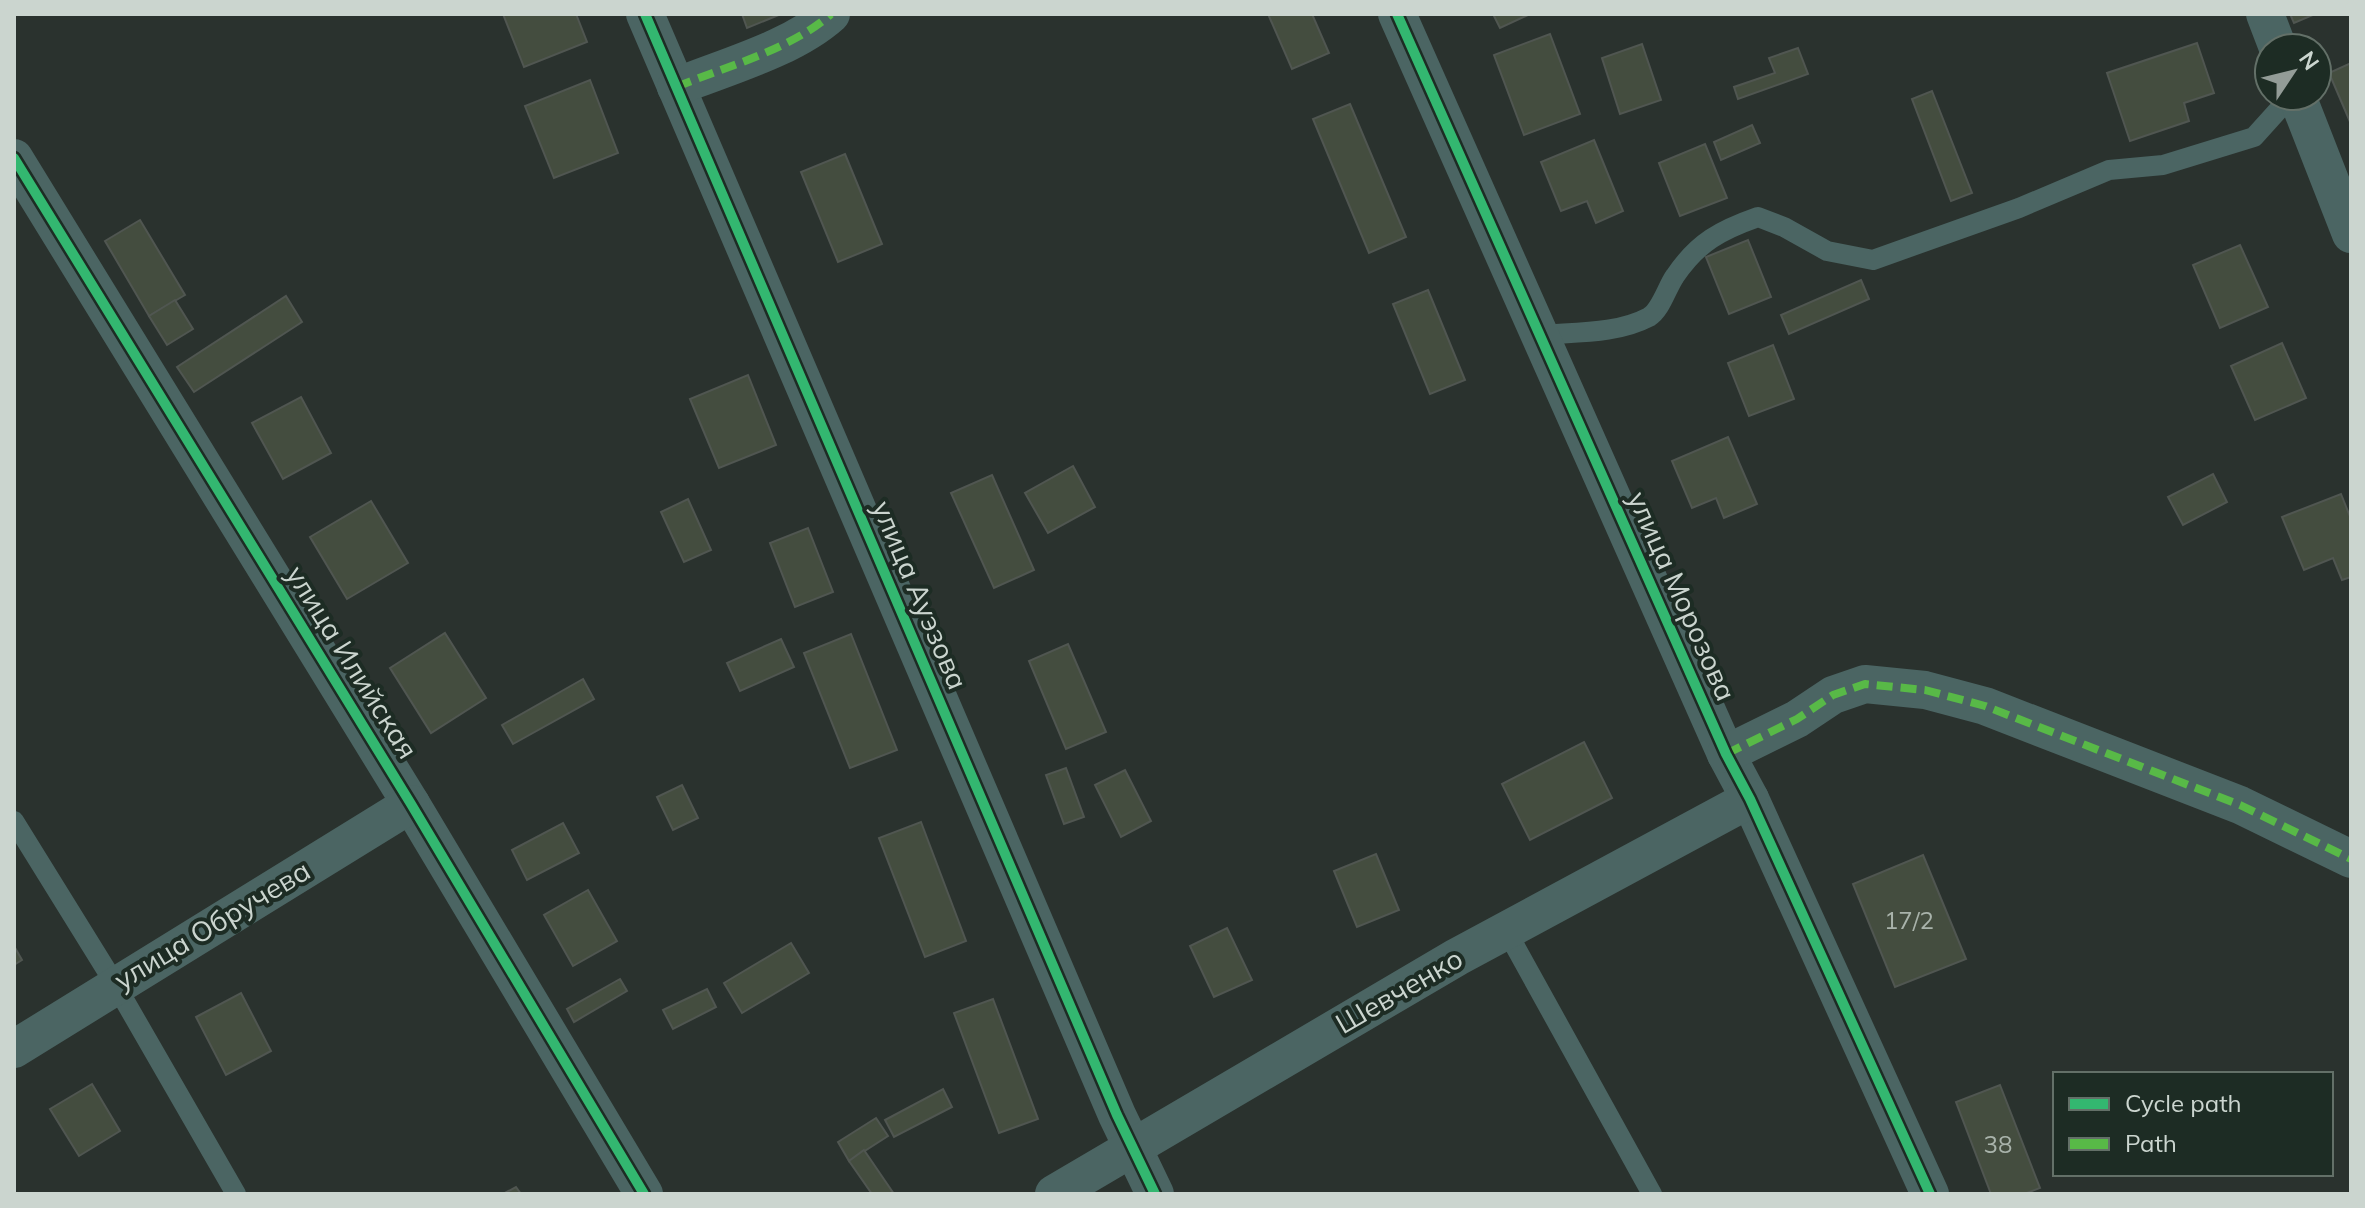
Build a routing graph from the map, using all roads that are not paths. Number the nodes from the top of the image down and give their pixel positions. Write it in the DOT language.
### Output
graph roads {
  1 [pos="645,14"];
  2 [pos="831,14"];
  3 [pos="1397,14"];
  4 [pos="676,87"];
  5 [pos="2277,112"];
  6 [pos="2303,112"];
  7 [pos="14,158"];
  8 [pos="2351,234"];
  9 [pos="1540,335"];
  10 [pos="1726,754"];
  11 [pos="1750,799"];
  12 [pos="411,804"];
  13 [pos="14,821"];
  14 [pos="2351,859"];
  15 [pos="1506,930"];
  16 [pos="115,984"];
  17 [pos="14,1049"];
  18 [pos="1132,1148"];
  19 [pos="236,1194"];
  20 [pos="644,1194"];
  21 [pos="1054,1194"];
  22 [pos="1155,1194"];
  23 [pos="1652,1194"];
  24 [pos="1930,1194"];
  1 -- 4 [label="street, улица Ауэзова"];
  2 -- 4 [label="street"];
  3 -- 9 [label="street, улица Морозова"];
  4 -- 18 [label="street, улица Ауэзова"];
  5 -- 9 [label="lane"];
  6 -- 8 [label="street"];
  7 -- 12 [label="street, улица Илийская"];
  9 -- 10 [label="street, улица Морозова"];
  10 -- 11 [label="street, улица Морозова"];
  10 -- 14 [label="street"];
  11 -- 15 [label="street, Шевченко"];
  11 -- 24 [label="street, улица Морозова"];
  12 -- 16 [label="street, улица Обручева"];
  12 -- 20 [label="street, улица Илийская"];
  13 -- 16 [label="lane"];
  15 -- 18 [label="street, Шевченко"];
  15 -- 23 [label="lane"];
  16 -- 17 [label="street, улица Обручева"];
  16 -- 19 [label="lane"];
  18 -- 21 [label="street, Шевченко"];
  18 -- 22 [label="street, улица Ауэзова"];
}
